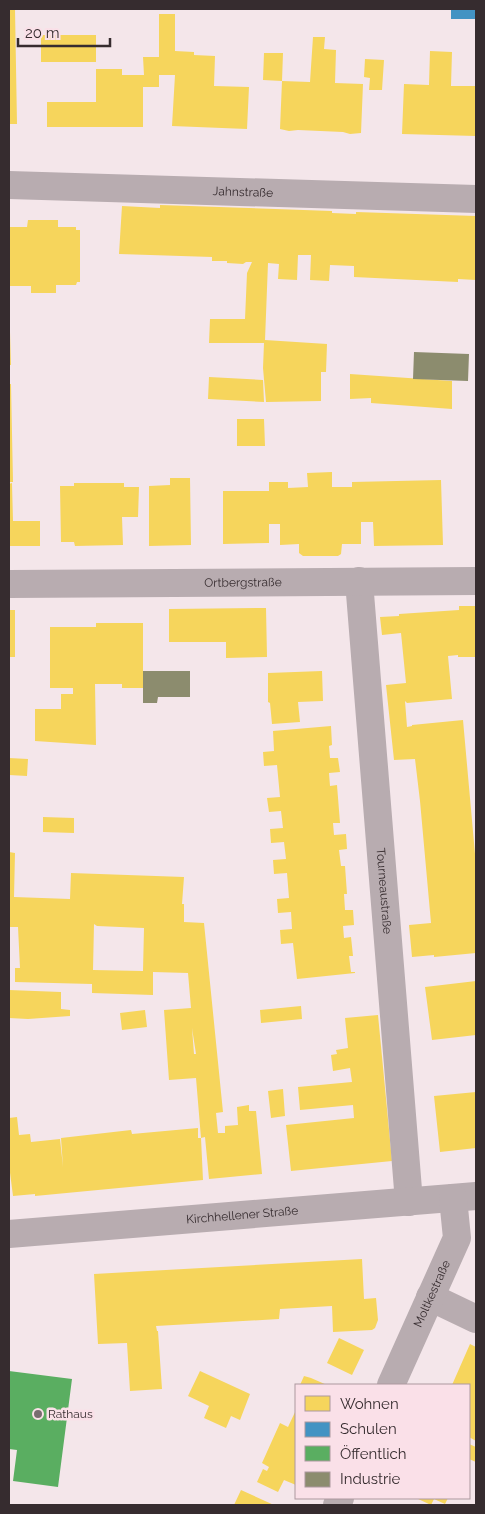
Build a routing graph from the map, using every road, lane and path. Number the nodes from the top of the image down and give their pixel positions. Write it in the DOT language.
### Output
graph roads {
  1 [pos="9,185"];
  2 [pos="476,199"];
  3 [pos="359,581"];
  4 [pos="476,581"];
  5 [pos="9,584"];
  6 [pos="465,1197"];
  7 [pos="409,1202"];
  8 [pos="9,1234"];
  9 [pos="430,1297"];
  10 [pos="476,1319"];
  11 [pos="391,1384"];
  1 -- 2 [label="street, Jahnstraße"];
  3 -- 4 [label="street, Ortbergstraße"];
  3 -- 5 [label="street, Ortbergstraße"];
  3 -- 7 [label="street, Tourneaustraße"];
  6 -- 7 [label="street, Kirchhellener Straße"];
  6 -- 9 [label="street, Moltkestraße"];
  7 -- 8 [label="street, Kirchhellener Straße"];
  9 -- 10 [label="street"];
  9 -- 11 [label="street, Moltkestraße"];
}
